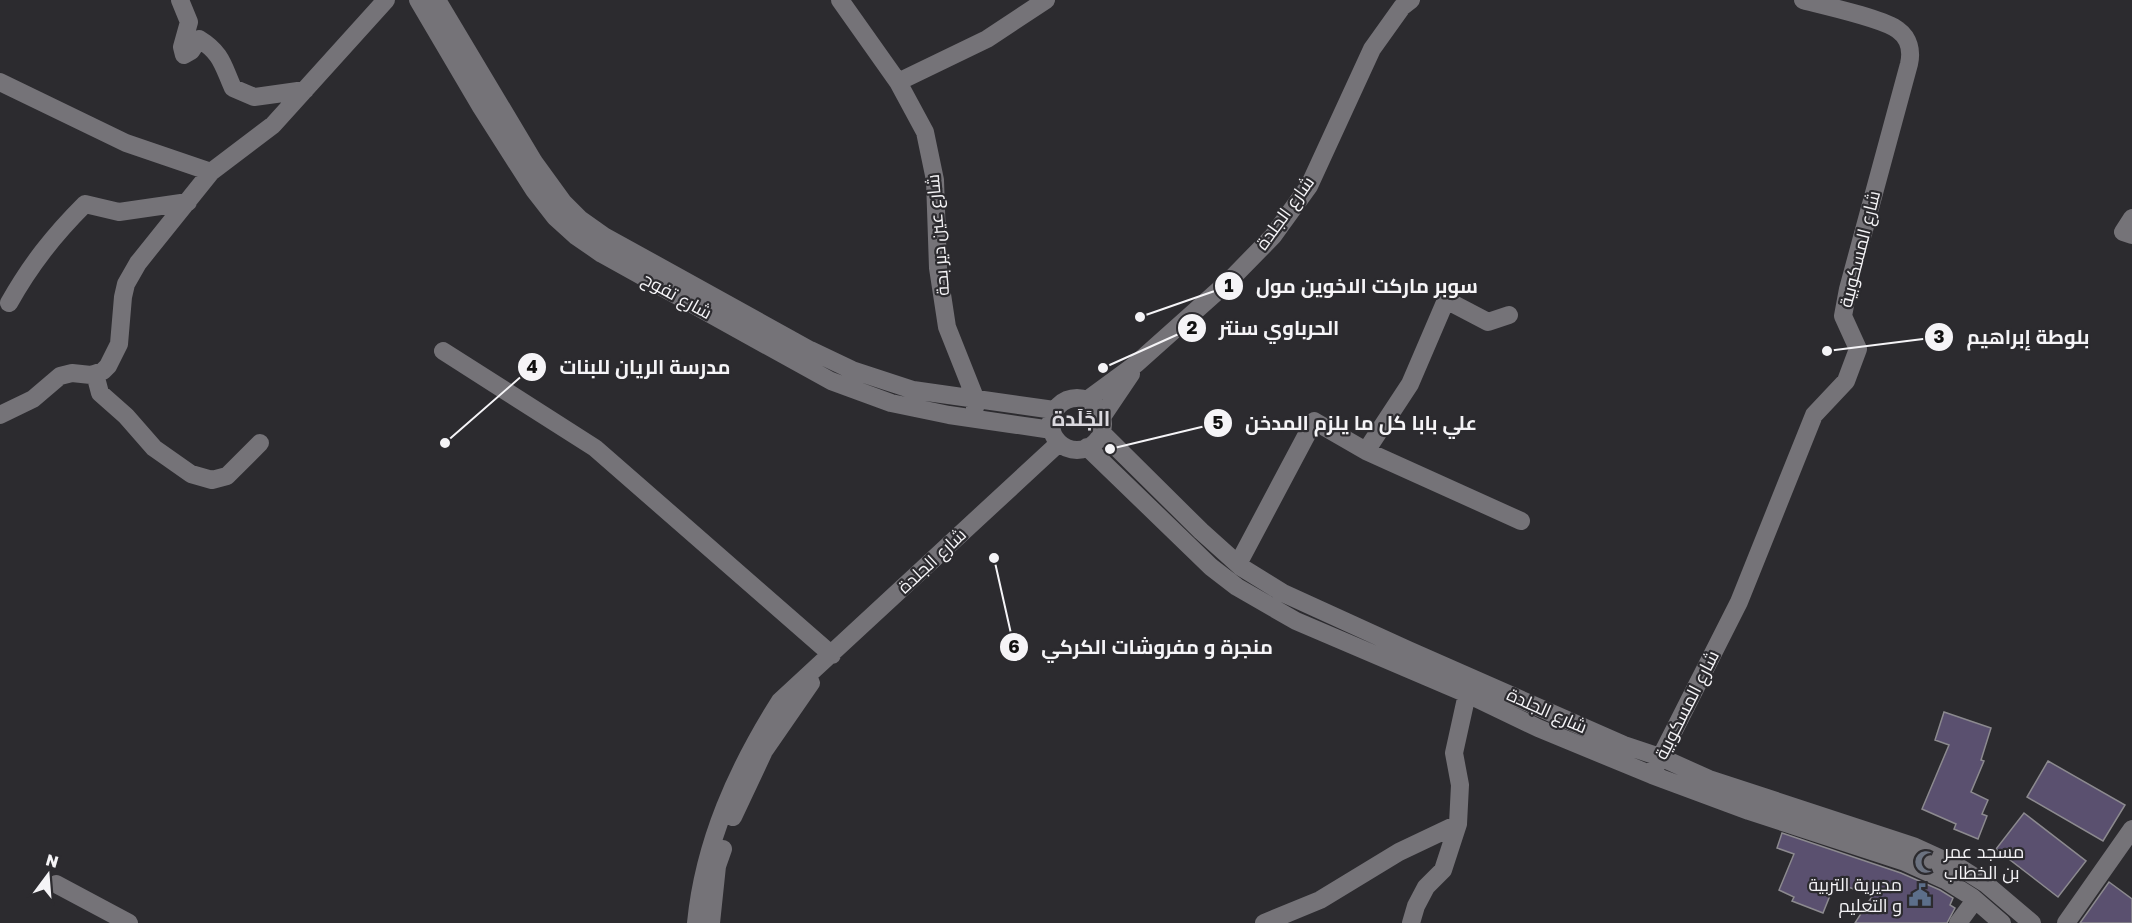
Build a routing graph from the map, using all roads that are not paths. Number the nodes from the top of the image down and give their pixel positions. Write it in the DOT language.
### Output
graph roads {
  1 [pos="180,0"];
  2 [pos="386,0"];
  3 [pos="418,0"];
  4 [pos="437,0"];
  5 [pos="840,0"];
  6 [pos="1046,0"];
  7 [pos="1412,0"];
  8 [pos="1803,0"];
  9 [pos="0,82"];
  10 [pos="898,82"];
  11 [pos="305,90"];
  12 [pos="211,172"];
  13 [pos="188,202"];
  14 [pos="2132,218"];
  15 [pos="2132,235"];
  16 [pos="9,303"];
  17 [pos="1509,315"];
  18 [pos="443,351"];
  19 [pos="1137,364"];
  20 [pos="95,374"];
  21 [pos="976,400"];
  22 [pos="1087,400"];
  23 [pos="1054,410"];
  24 [pos="0,415"];
  25 [pos="975,419"];
  26 [pos="1101,425"];
  27 [pos="1055,437"];
  28 [pos="260,443"];
  29 [pos="1087,447"];
  30 [pos="1366,451"];
  31 [pos="1521,521"];
  32 [pos="1238,564"];
  33 [pos="832,655"];
  34 [pos="1466,675"];
  35 [pos="1467,694"];
  36 [pos="1660,757"];
  37 [pos="1652,775"];
  38 [pos="1458,825"];
  39 [pos="2132,829"];
  40 [pos="56,884"];
  41 [pos="1975,900"];
  42 [pos="129,923"];
  43 [pos="696,923"];
  44 [pos="711,923"];
  45 [pos="1264,923"];
  46 [pos="1411,923"];
  47 [pos="1958,923"];
  48 [pos="2002,923"];
  49 [pos="2032,923"];
  50 [pos="2066,923"];
  1 -- 11 [label="street"];
  2 -- 11 [label="street"];
  3 -- 25 [label="street, شارع تفوح"];
  4 -- 21 [label="street"];
  5 -- 10 [label="street, شارع عين دير بحة"];
  6 -- 10 [label="street"];
  7 -- 19 [label="street, شارع الجلدة"];
  8 -- 36 [label="street, شارع المسكوبية"];
  9 -- 12 [label="street"];
  10 -- 21 [label="street, شارع عين دير بحة"];
  11 -- 12 [label="street"];
  12 -- 13 [label="street"];
  13 -- 16 [label="street"];
  13 -- 20 [label="street"];
  14 -- 15 [label="street"];
  17 -- 30 [label="street"];
  18 -- 33 [label="street"];
  19 -- 22 [label="street"];
  19 -- 26 [label="street"];
  20 -- 24 [label="street"];
  20 -- 28 [label="street"];
  21 -- 23 [label="street"];
  21 -- 25 [label="street, شارع عين دير بحة"];
  22 -- 23 [label="street"];
  22 -- 26 [label="street"];
  23 -- 27 [label="street"];
  25 -- 27 [label="street, شارع تفوح"];
  26 -- 29 [label="street"];
  26 -- 32 [label="street, شارع الجلدة"];
  27 -- 29 [label="street"];
  27 -- 33 [label="street, شارع الجلدة"];
  29 -- 35 [label="street, شارع الجلدة"];
  30 -- 31 [label="street"];
  30 -- 32 [label="street"];
  32 -- 34 [label="street, شارع الجلدة"];
  33 -- 43 [label="street, شارع الجلدة"];
  33 -- 44 [label="street, شارع الجلدة"];
  34 -- 35 [label="street"];
  34 -- 36 [label="street, شارع الجلدة"];
  35 -- 37 [label="street, شارع الجلدة"];
  35 -- 38 [label="street"];
  36 -- 37 [label="street, شارع المسكوبية"];
  36 -- 49 [label="street, شارع الجلدة"];
  37 -- 41 [label="street, شارع الجلدة"];
  38 -- 45 [label="street"];
  38 -- 46 [label="street"];
  39 -- 50 [label="street"];
  40 -- 42 [label="street"];
  41 -- 47 [label="street"];
  41 -- 48 [label="street, شارع الجلدة"];
}
